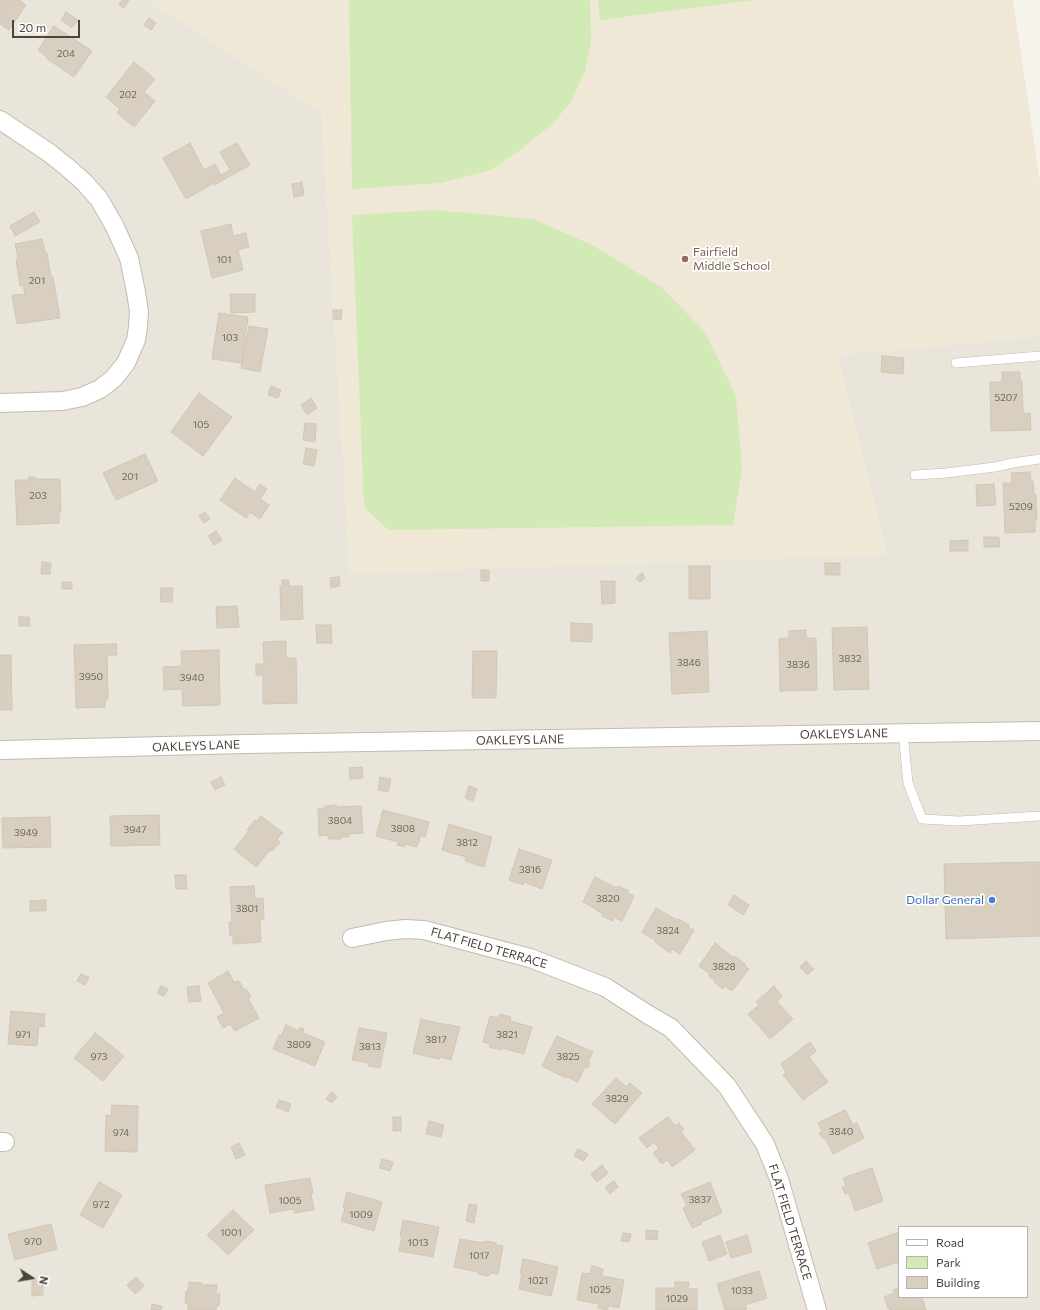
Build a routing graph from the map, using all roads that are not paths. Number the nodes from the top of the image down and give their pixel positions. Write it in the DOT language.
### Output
graph roads {
  1 [pos="0,120"];
  2 [pos="1040,356"];
  3 [pos="956,363"];
  4 [pos="0,403"];
  5 [pos="1040,459"];
  6 [pos="915,475"];
  7 [pos="1040,731"];
  8 [pos="903,733"];
  9 [pos="0,750"];
  10 [pos="1040,816"];
  11 [pos="352,938"];
  12 [pos="817,1310"];
  1 -- 4 [label="street"];
  2 -- 3 [label="lane"];
  5 -- 6 [label="lane"];
  7 -- 8 [label="street, OAKLEYS LANE"];
  8 -- 9 [label="street, OAKLEYS LANE"];
  8 -- 10 [label="lane"];
  11 -- 12 [label="street, FLAT FIELD TERRACE"];
}
